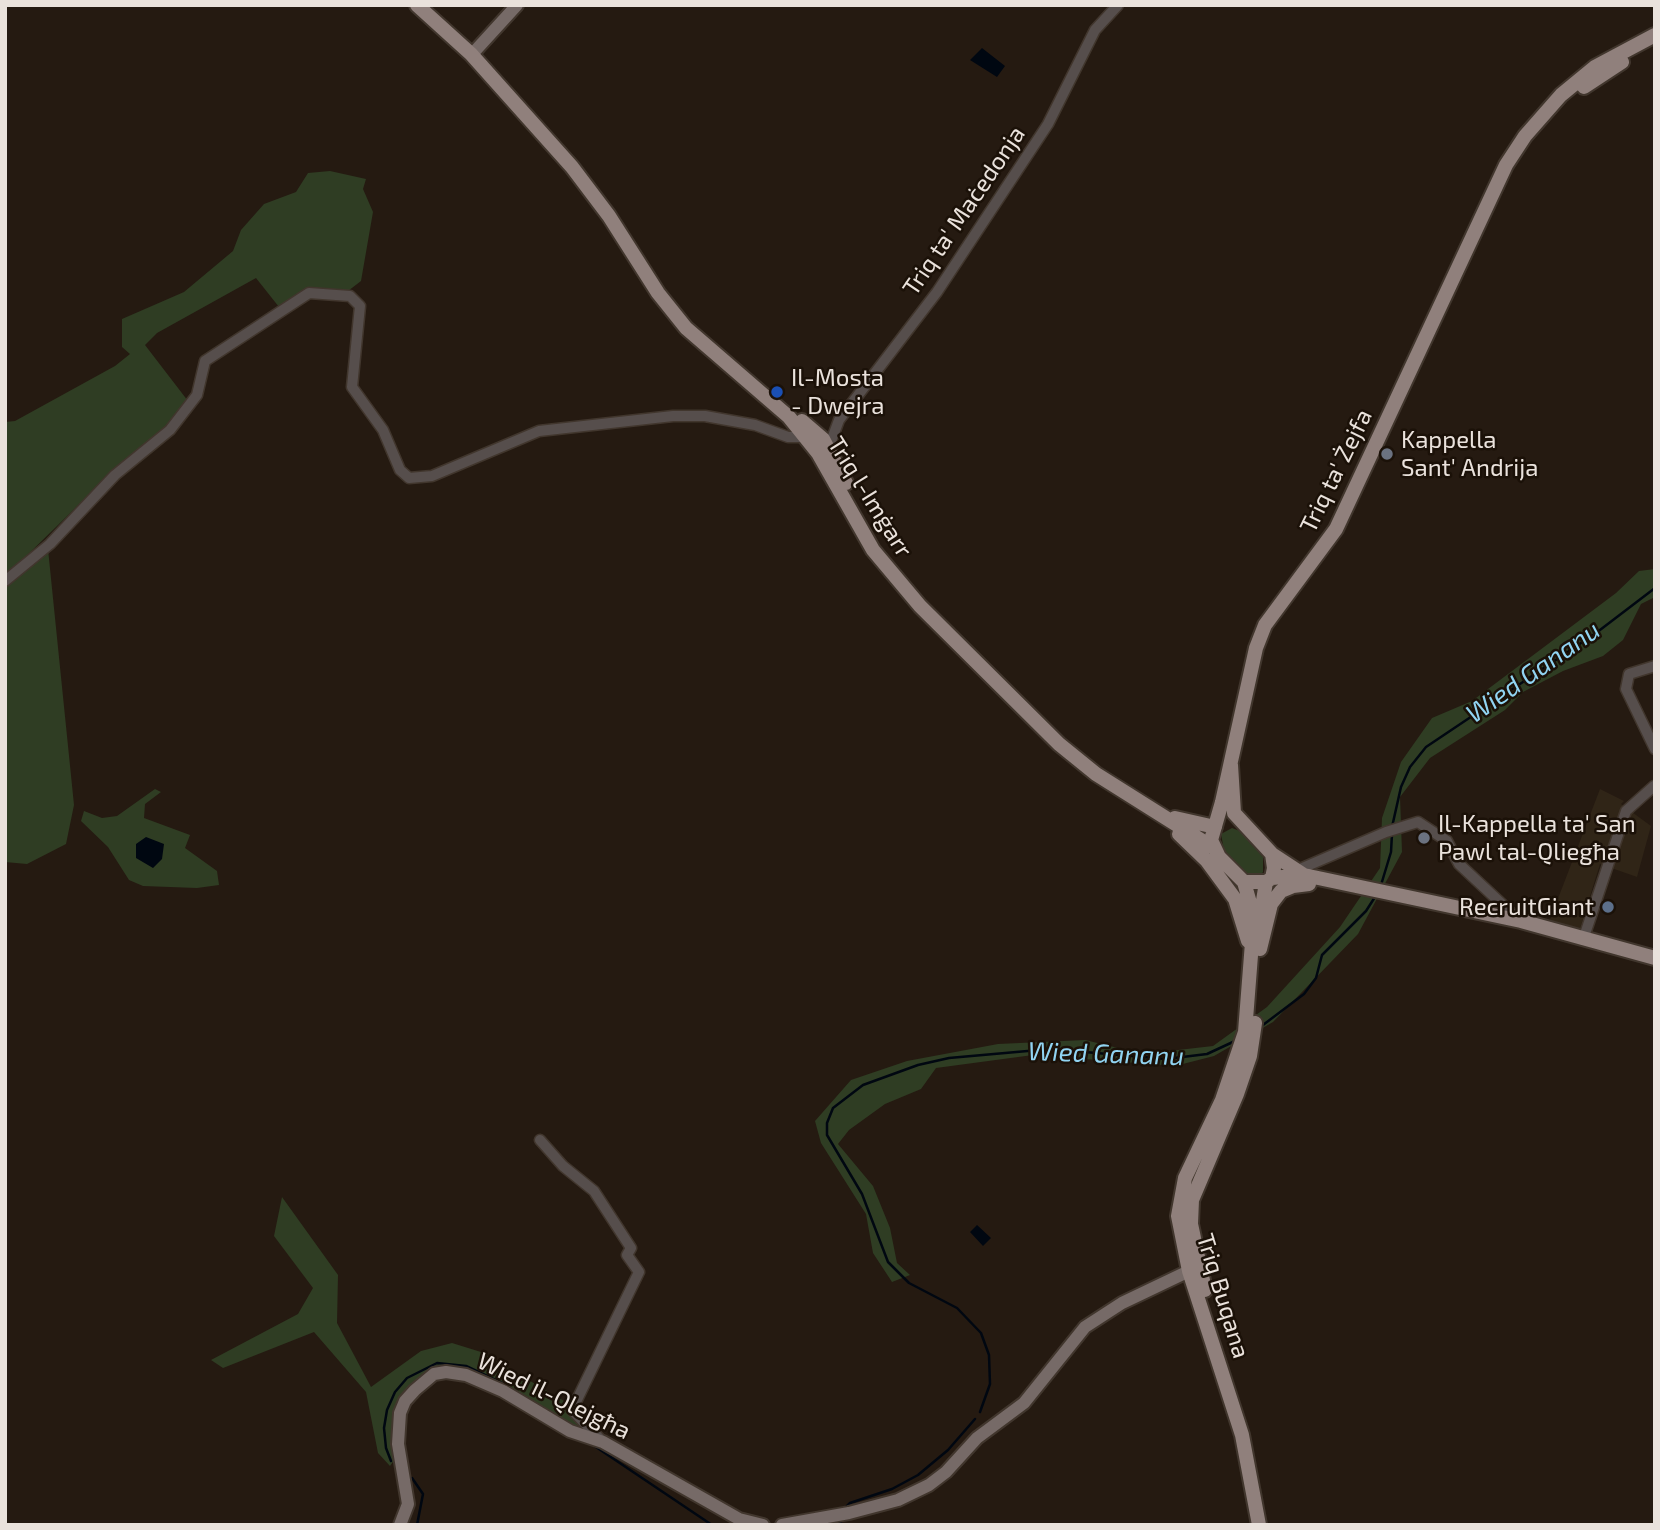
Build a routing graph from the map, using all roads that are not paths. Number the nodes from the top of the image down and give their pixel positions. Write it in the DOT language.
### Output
graph roads {
  1 [pos="417,5"];
  2 [pos="426,5"];
  3 [pos="517,5"];
  4 [pos="1118,5"];
  5 [pos="1655,34"];
  6 [pos="1655,44"];
  7 [pos="475,51"];
  8 [pos="1474,233"];
  9 [pos="833,432"];
  10 [pos="810,436"];
  11 [pos="828,448"];
  12 [pos="5,581"];
  13 [pos="1655,666"];
  14 [pos="1655,749"];
  15 [pos="1231,765"];
  16 [pos="1096,774"];
  17 [pos="1654,786"];
  18 [pos="1148,799"];
  19 [pos="1238,817"];
  20 [pos="1216,823"];
  21 [pos="1212,847"];
  22 [pos="1272,854"];
  23 [pos="1302,872"];
  24 [pos="1269,880"];
  25 [pos="1244,882"];
  26 [pos="1355,886"];
  27 [pos="1521,921"];
  28 [pos="1583,940"];
  29 [pos="1259,958"];
  30 [pos="1655,958"];
  31 [pos="1251,977"];
  32 [pos="1248,1037"];
  33 [pos="540,1140"];
  34 [pos="1189,1271"];
  35 [pos="598,1441"];
  36 [pos="400,1525"];
  37 [pos="763,1525"];
  38 [pos="782,1525"];
  39 [pos="1259,1525"];
  40 [pos="1269,1525"];
  1 -- 10 [label="main road, Triq l-Imġarr"];
  2 -- 7 [label="main road, Triq l-Imġarr"];
  3 -- 7 [label="street"];
  4 -- 9 [label="street, Triq ta' Maċedonja"];
  5 -- 8 [label="main road, Triq ta' Żejfa"];
  6 -- 8 [label="main road, Triq ta' Żejfa"];
  7 -- 10 [label="main road, Triq l-Imġarr"];
  8 -- 15 [label="main road, Triq ta' Żejfa"];
  9 -- 10 [label="street"];
  9 -- 11 [label="street, Triq ta' Maċedonja"];
  10 -- 11 [label="main road, Triq l-Imġarr"];
  10 -- 12 [label="street"];
  10 -- 16 [label="main road, Triq l-Imġarr"];
  11 -- 18 [label="main road, Triq l-Imġarr"];
  13 -- 14 [label="street"];
  15 -- 18 [label="main road"];
  15 -- 19 [label="main road, Triq ta' Żejfa"];
  15 -- 20 [label="main road, Triq ta' Żejfa"];
  16 -- 21 [label="main road, Triq l-Imġarr"];
  16 -- 31 [label="main road"];
  17 -- 28 [label="street"];
  18 -- 20 [label="main road, Triq l-Imġarr"];
  19 -- 20 [label="main road"];
  19 -- 22 [label="main road"];
  20 -- 21 [label="main road, Triq ta' Żejfa"];
  21 -- 25 [label="main road, Triq l-Imġarr"];
  22 -- 23 [label="main road"];
  22 -- 24 [label="main road, Triq Buqana"];
  23 -- 24 [label="main road"];
  23 -- 26 [label="main road"];
  23 -- 27 [label="street"];
  24 -- 25 [label="main road"];
  24 -- 29 [label="main road, Triq Buqana"];
  25 -- 31 [label="main road, Triq Buqana"];
  26 -- 27 [label="main road"];
  26 -- 29 [label="main road"];
  27 -- 28 [label="main road"];
  28 -- 30 [label="main road"];
  29 -- 32 [label="main road, Triq Buqana"];
  31 -- 32 [label="main road, Triq Buqana"];
  32 -- 34 [label="main road, Triq Buqana"];
  32 -- 40 [label="main road, Triq Buqana"];
  33 -- 35 [label="street"];
  34 -- 38 [label="street"];
  34 -- 39 [label="main road, Triq Buqana"];
  35 -- 36 [label="street, Wied il-Qlejgħa"];
  35 -- 37 [label="street, Wied il-Qlejgħa"];
}
